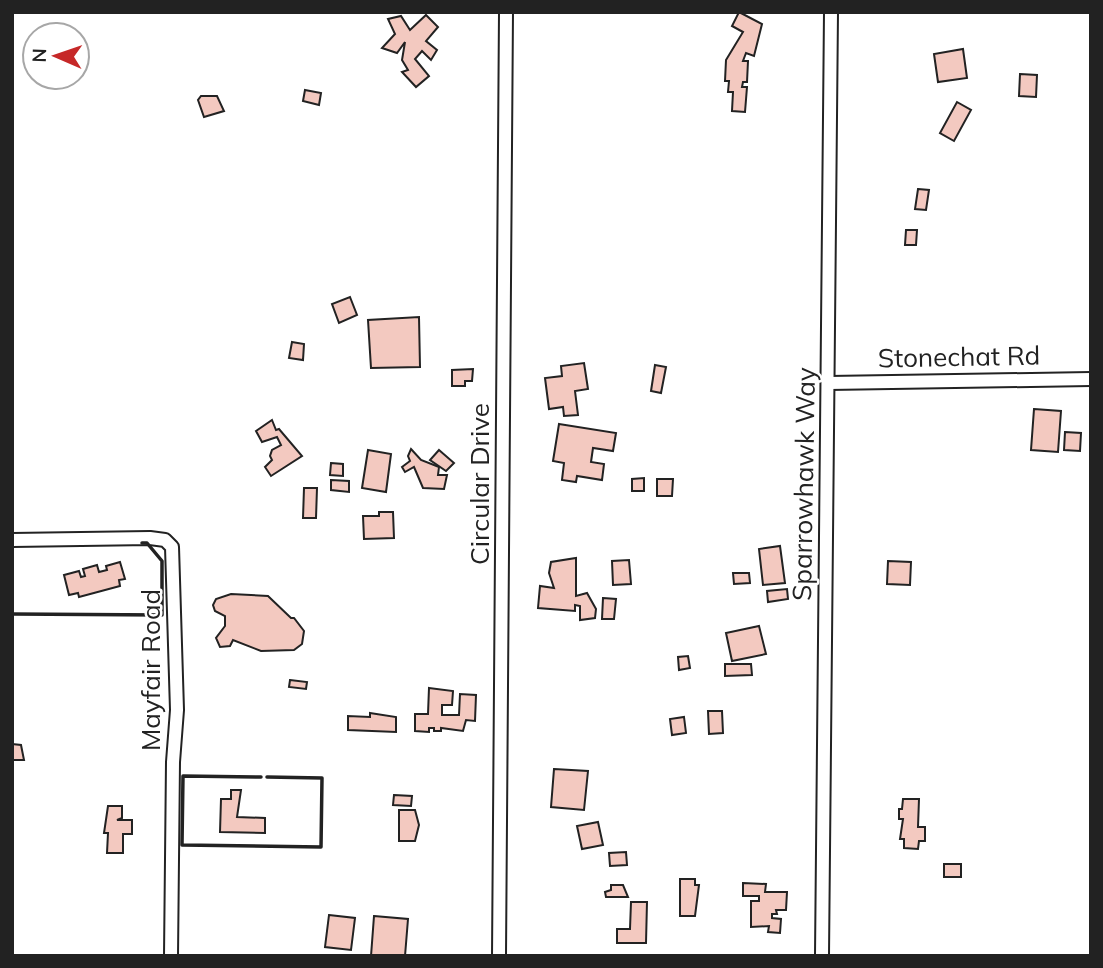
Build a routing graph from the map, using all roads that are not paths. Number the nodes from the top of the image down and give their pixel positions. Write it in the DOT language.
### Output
graph roads {
  1 [pos="506,12"];
  2 [pos="831,12"];
  3 [pos="1091,379"];
  4 [pos="829,383"];
  5 [pos="12,540"];
  6 [pos="172,956"];
  7 [pos="499,956"];
  8 [pos="822,956"];
  1 -- 7 [label="street, Circular Drive"];
  2 -- 4 [label="street, Sparrowhawk Way"];
  3 -- 4 [label="street, Stonechat Rd"];
  4 -- 8 [label="street, Sparrowhawk Way"];
  5 -- 6 [label="street, Mayfair Road"];
}
